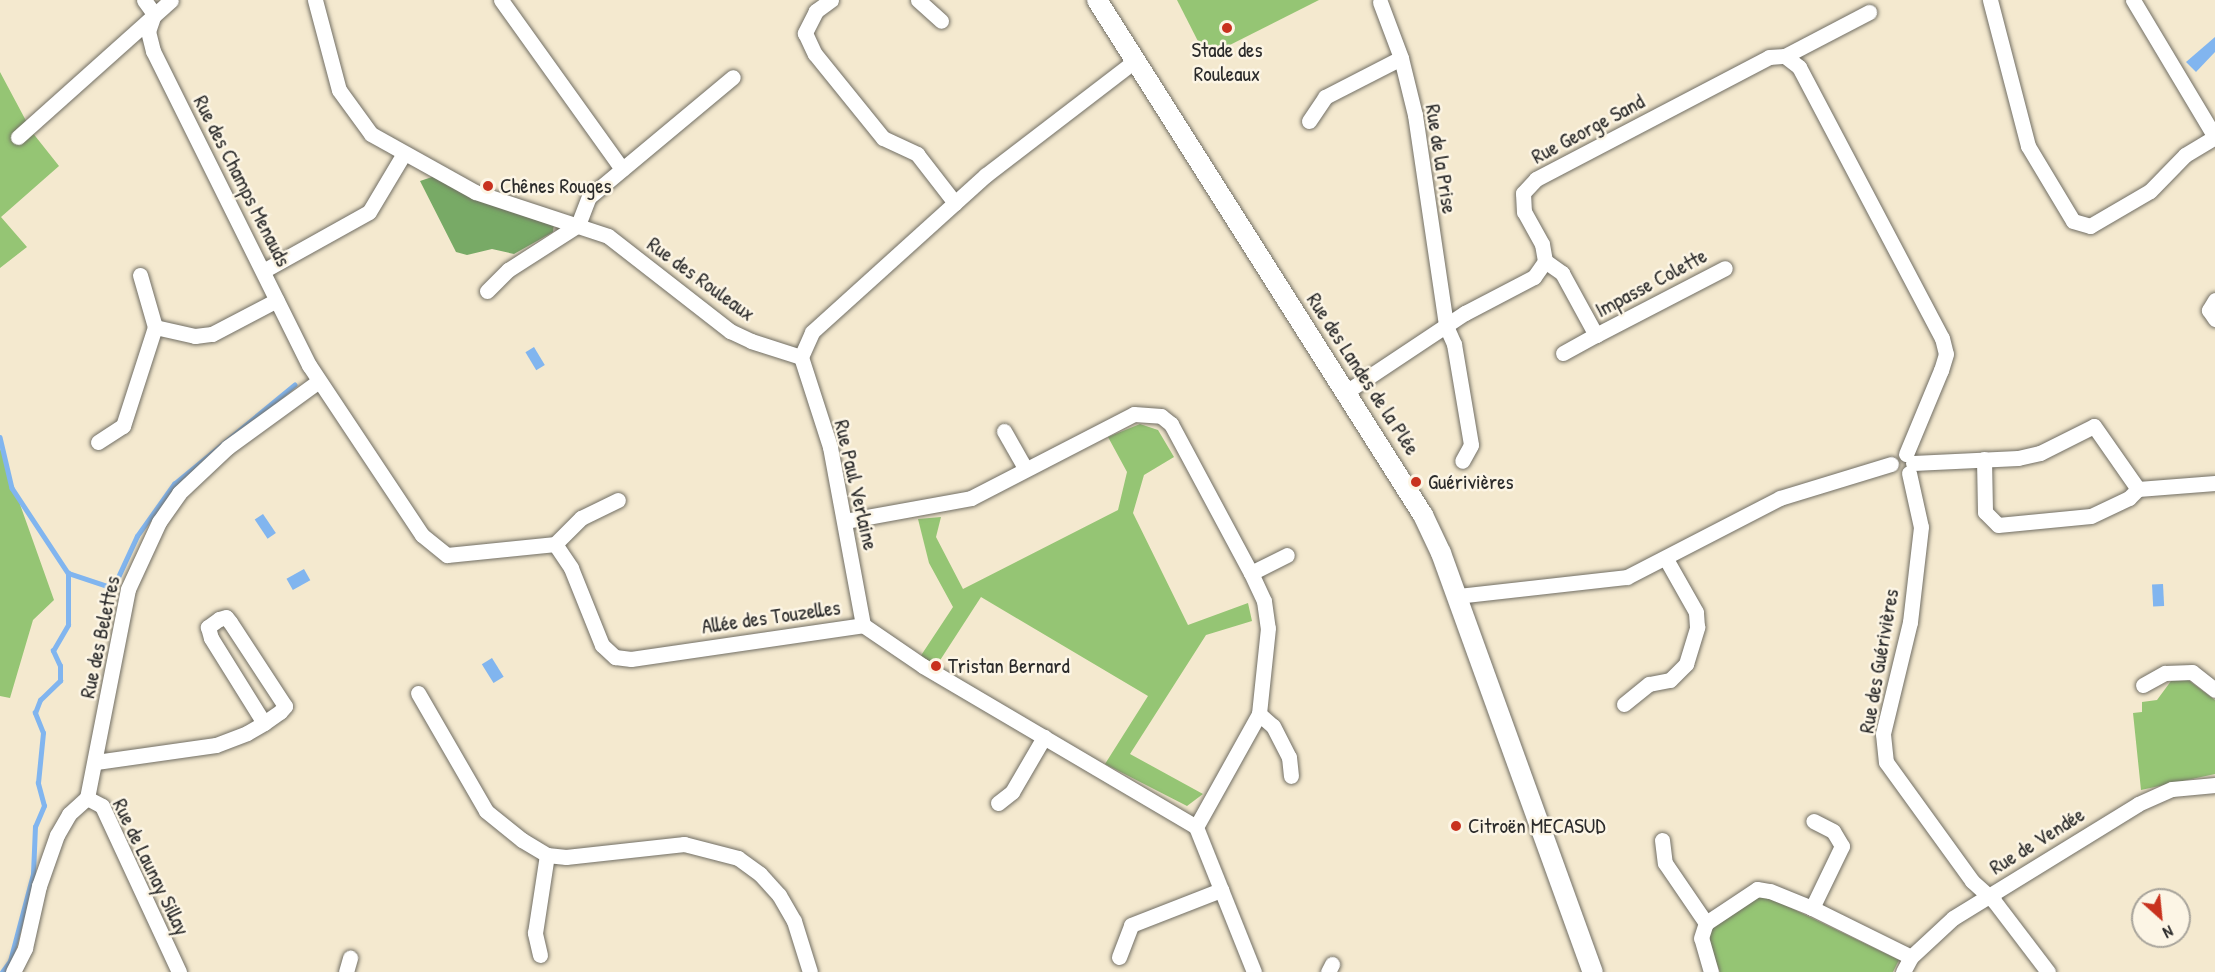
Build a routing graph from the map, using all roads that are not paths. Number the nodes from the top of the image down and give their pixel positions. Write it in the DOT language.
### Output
graph roads {
  1 [pos="144,0"];
  2 [pos="171,0"];
  3 [pos="315,0"];
  4 [pos="501,0"];
  5 [pos="831,0"];
  6 [pos="918,0"];
  7 [pos="1097,0"];
  8 [pos="1990,0"];
  9 [pos="2133,0"];
  10 [pos="1380,2"];
  11 [pos="1869,12"];
  12 [pos="154,14"];
  13 [pos="941,21"];
  14 [pos="1785,56"];
  15 [pos="1401,58"];
  16 [pos="1136,60"];
  17 [pos="733,77"];
  18 [pos="1309,120"];
  19 [pos="18,137"];
  20 [pos="2215,137"];
  21 [pos="403,155"];
  22 [pos="622,169"];
  23 [pos="955,203"];
  24 [pos="578,225"];
  25 [pos="1545,261"];
  26 [pos="1725,268"];
  27 [pos="263,271"];
  28 [pos="140,275"];
  29 [pos="487,291"];
  30 [pos="277,300"];
  31 [pos="2215,300"];
  32 [pos="2215,319"];
  33 [pos="1446,326"];
  34 [pos="155,327"];
  35 [pos="1596,336"];
  36 [pos="1563,353"];
  37 [pos="801,357"];
  38 [pos="319,381"];
  39 [pos="1346,392"];
  40 [pos="1004,431"];
  41 [pos="98,442"];
  42 [pos="1984,459"];
  43 [pos="1462,461"];
  44 [pos="1909,463"];
  45 [pos="1025,468"];
  46 [pos="2215,483"];
  47 [pos="2138,489"];
  48 [pos="618,500"];
  49 [pos="845,521"];
  50 [pos="555,544"];
  51 [pos="1287,555"];
  52 [pos="1666,559"];
  53 [pos="1251,573"];
  54 [pos="1457,596"];
  55 [pos="863,625"];
  56 [pos="2143,685"];
  57 [pos="2215,690"];
  58 [pos="417,693"];
  59 [pos="1624,705"];
  60 [pos="1259,714"];
  61 [pos="264,723"];
  62 [pos="1044,737"];
  63 [pos="96,762"];
  64 [pos="1291,776"];
  65 [pos="2215,785"];
  66 [pos="87,798"];
  67 [pos="998,803"];
  68 [pos="1813,821"];
  69 [pos="1196,828"];
  70 [pos="1662,840"];
  71 [pos="547,855"];
  72 [pos="1221,890"];
  73 [pos="1989,895"];
  74 [pos="1812,908"];
  75 [pos="1706,923"];
  76 [pos="540,956"];
  77 [pos="1119,957"];
  78 [pos="1911,957"];
  79 [pos="13,972"];
  80 [pos="179,972"];
  81 [pos="810,972"];
  82 [pos="1254,972"];
  83 [pos="1593,972"];
  84 [pos="1711,972"];
  85 [pos="1903,972"];
  86 [pos="2048,972"];
  1 -- 12 [label="street"];
  2 -- 12 [label="street"];
  3 -- 21 [label="street, Rue des Rouleaux"];
  4 -- 22 [label="street"];
  5 -- 23 [label="street"];
  6 -- 13 [label="street"];
  7 -- 16 [label="street, Rue des Landes de la Plée"];
  8 -- 20 [label="street"];
  9 -- 20 [label="street"];
  10 -- 15 [label="street, Rue de la Prise"];
  11 -- 14 [label="street, Rue George Sand"];
  12 -- 19 [label="street"];
  12 -- 27 [label="street, Rue des Champs Menauds"];
  14 -- 25 [label="street, Rue George Sand"];
  14 -- 44 [label="street"];
  15 -- 18 [label="street"];
  15 -- 33 [label="street, Rue de la Prise"];
  16 -- 23 [label="street"];
  16 -- 39 [label="street, Rue des Landes de la Plée"];
  17 -- 22 [label="street"];
  21 -- 24 [label="street, Rue des Rouleaux"];
  21 -- 27 [label="street"];
  22 -- 24 [label="street"];
  23 -- 37 [label="street"];
  24 -- 29 [label="street"];
  24 -- 37 [label="street, Rue des Rouleaux"];
  25 -- 33 [label="street"];
  25 -- 35 [label="street, Impasse Colette"];
  26 -- 35 [label="street, Impasse Colette"];
  27 -- 30 [label="street, Rue des Champs Menauds"];
  28 -- 34 [label="street"];
  30 -- 34 [label="street"];
  30 -- 38 [label="street, Rue des Champs Menauds"];
  31 -- 32 [label="street"];
  33 -- 39 [label="street"];
  33 -- 43 [label="street, Rue de la Prise"];
  34 -- 41 [label="street"];
  35 -- 36 [label="street, Impasse Colette"];
  37 -- 49 [label="street, Rue Paul Verlaine"];
  38 -- 50 [label="street"];
  38 -- 63 [label="street, Rue des Belettes"];
  39 -- 54 [label="street, Rue des Landes de la Plée"];
  40 -- 45 [label="street"];
  42 -- 44 [label="street"];
  42 -- 47 [label="street"];
  42 -- 47 [label="street"];
  44 -- 52 [label="street"];
  44 -- 73 [label="street, Rue des Guérivières"];
  45 -- 49 [label="street"];
  45 -- 53 [label="street"];
  46 -- 47 [label="street"];
  48 -- 50 [label="street"];
  49 -- 55 [label="street, Rue Paul Verlaine"];
  50 -- 55 [label="street, Allée des Touzelles"];
  51 -- 53 [label="street"];
  52 -- 54 [label="street"];
  52 -- 59 [label="street"];
  53 -- 60 [label="street"];
  54 -- 83 [label="street, Rue des Landes de la Plée"];
  55 -- 62 [label="street, Allée des Touzelles"];
  56 -- 57 [label="street"];
  58 -- 71 [label="street"];
  60 -- 64 [label="street"];
  60 -- 69 [label="street"];
  61 -- 61 [label="street"];
  61 -- 63 [label="street"];
  62 -- 67 [label="street"];
  62 -- 69 [label="street, Allée des Touzelles"];
  63 -- 66 [label="street, Rue des Belettes"];
  65 -- 73 [label="street, Rue de Vendée"];
  66 -- 79 [label="street, Rue de Launay Sillay"];
  66 -- 80 [label="street, Rue de Launay Sillay"];
  68 -- 74 [label="street"];
  69 -- 72 [label="street"];
  70 -- 75 [label="street"];
  71 -- 76 [label="street"];
  71 -- 81 [label="street"];
  72 -- 77 [label="street"];
  72 -- 82 [label="street"];
  73 -- 78 [label="street, Rue de Vendée"];
  73 -- 86 [label="street, Rue des Guérivières"];
  74 -- 75 [label="street"];
  74 -- 78 [label="street"];
  75 -- 84 [label="street"];
  78 -- 85 [label="street, Rue de Vendée"];
}
